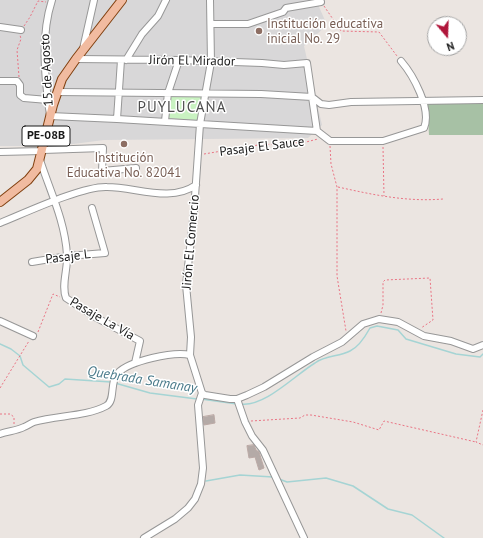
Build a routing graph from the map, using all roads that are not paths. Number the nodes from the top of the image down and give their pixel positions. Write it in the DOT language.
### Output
graph roads {
  1 [pos="94,0"];
  2 [pos="122,0"];
  3 [pos="166,0"];
  4 [pos="210,0"];
  5 [pos="51,1"];
  6 [pos="321,2"];
  7 [pos="211,24"];
  8 [pos="0,27"];
  9 [pos="21,30"];
  10 [pos="83,50"];
  11 [pos="76,59"];
  12 [pos="123,60"];
  13 [pos="179,60"];
  14 [pos="402,61"];
  15 [pos="210,62"];
  16 [pos="0,81"];
  17 [pos="57,92"];
  18 [pos="118,92"];
  19 [pos="168,93"];
  20 [pos="206,93"];
  21 [pos="312,97"];
  22 [pos="48,100"];
  23 [pos="483,100"];
  24 [pos="423,101"];
  25 [pos="50,116"];
  26 [pos="117,118"];
  27 [pos="165,121"];
  28 [pos="200,124"];
  29 [pos="317,131"];
  30 [pos="0,152"];
  31 [pos="42,154"];
  32 [pos="136,168"];
  33 [pos="196,185"];
  34 [pos="0,202"];
  35 [pos="54,202"];
  36 [pos="92,208"];
  37 [pos="0,223"];
  38 [pos="68,256"];
  39 [pos="32,262"];
  40 [pos="0,321"];
  41 [pos="33,336"];
  42 [pos="483,345"];
  43 [pos="190,355"];
  44 [pos="135,363"];
  45 [pos="200,397"];
  46 [pos="238,402"];
  47 [pos="0,434"];
  48 [pos="144,538"];
  49 [pos="304,538"];
  1 -- 10 [label="street"];
  2 -- 10 [label="main road, PE-08B"];
  3 -- 12 [label="street"];
  4 -- 7 [label="street"];
  5 -- 22 [label="street, 15 de Agosto"];
  6 -- 7 [label="street"];
  7 -- 15 [label="street"];
  8 -- 9 [label="street"];
  10 -- 11 [label="main road, PE-08B"];
  11 -- 12 [label="street, Jirón El Mirador"];
  11 -- 17 [label="main road, PE-08B"];
  12 -- 13 [label="street, Jirón El Mirador"];
  12 -- 18 [label="street"];
  13 -- 15 [label="street, Jirón El Mirador"];
  13 -- 19 [label="street"];
  14 -- 24 [label="street"];
  15 -- 20 [label="street"];
  15 -- 21 [label="street, Jirón El Mirador"];
  16 -- 22 [label="street"];
  17 -- 18 [label="street"];
  17 -- 25 [label="main road, PE-08B"];
  18 -- 19 [label="street"];
  18 -- 26 [label="street"];
  19 -- 20 [label="street"];
  19 -- 27 [label="street"];
  20 -- 21 [label="street"];
  20 -- 28 [label="street, Jirón El Comercio"];
  21 -- 24 [label="street"];
  21 -- 29 [label="street"];
  22 -- 25 [label="street, 15 de Agosto"];
  23 -- 24 [label="street"];
  24 -- 29 [label="street, Pasaje El Sauce"];
  25 -- 26 [label="street"];
  25 -- 31 [label="main road, PE-08B"];
  26 -- 27 [label="street"];
  27 -- 28 [label="street"];
  28 -- 29 [label="street"];
  28 -- 33 [label="street, Jirón El Comercio"];
  30 -- 31 [label="street"];
  31 -- 32 [label="street"];
  31 -- 34 [label="main road, PE-08B"];
  31 -- 35 [label="street, Pasaje La Vía"];
  33 -- 35 [label="street"];
  33 -- 43 [label="street, Jirón El Comercio"];
  35 -- 37 [label="street"];
  35 -- 38 [label="street, Pasaje La Vía"];
  36 -- 38 [label="street, Pasaje L"];
  38 -- 39 [label="street, Pasaje L"];
  38 -- 44 [label="street, Pasaje La Vía"];
  40 -- 41 [label="street"];
  42 -- 46 [label="street"];
  43 -- 44 [label="street"];
  43 -- 45 [label="street, Jirón El Comercio"];
  44 -- 47 [label="street"];
  45 -- 46 [label="street"];
  45 -- 48 [label="street, Jirón El Comercio"];
  46 -- 49 [label="street"];
}
